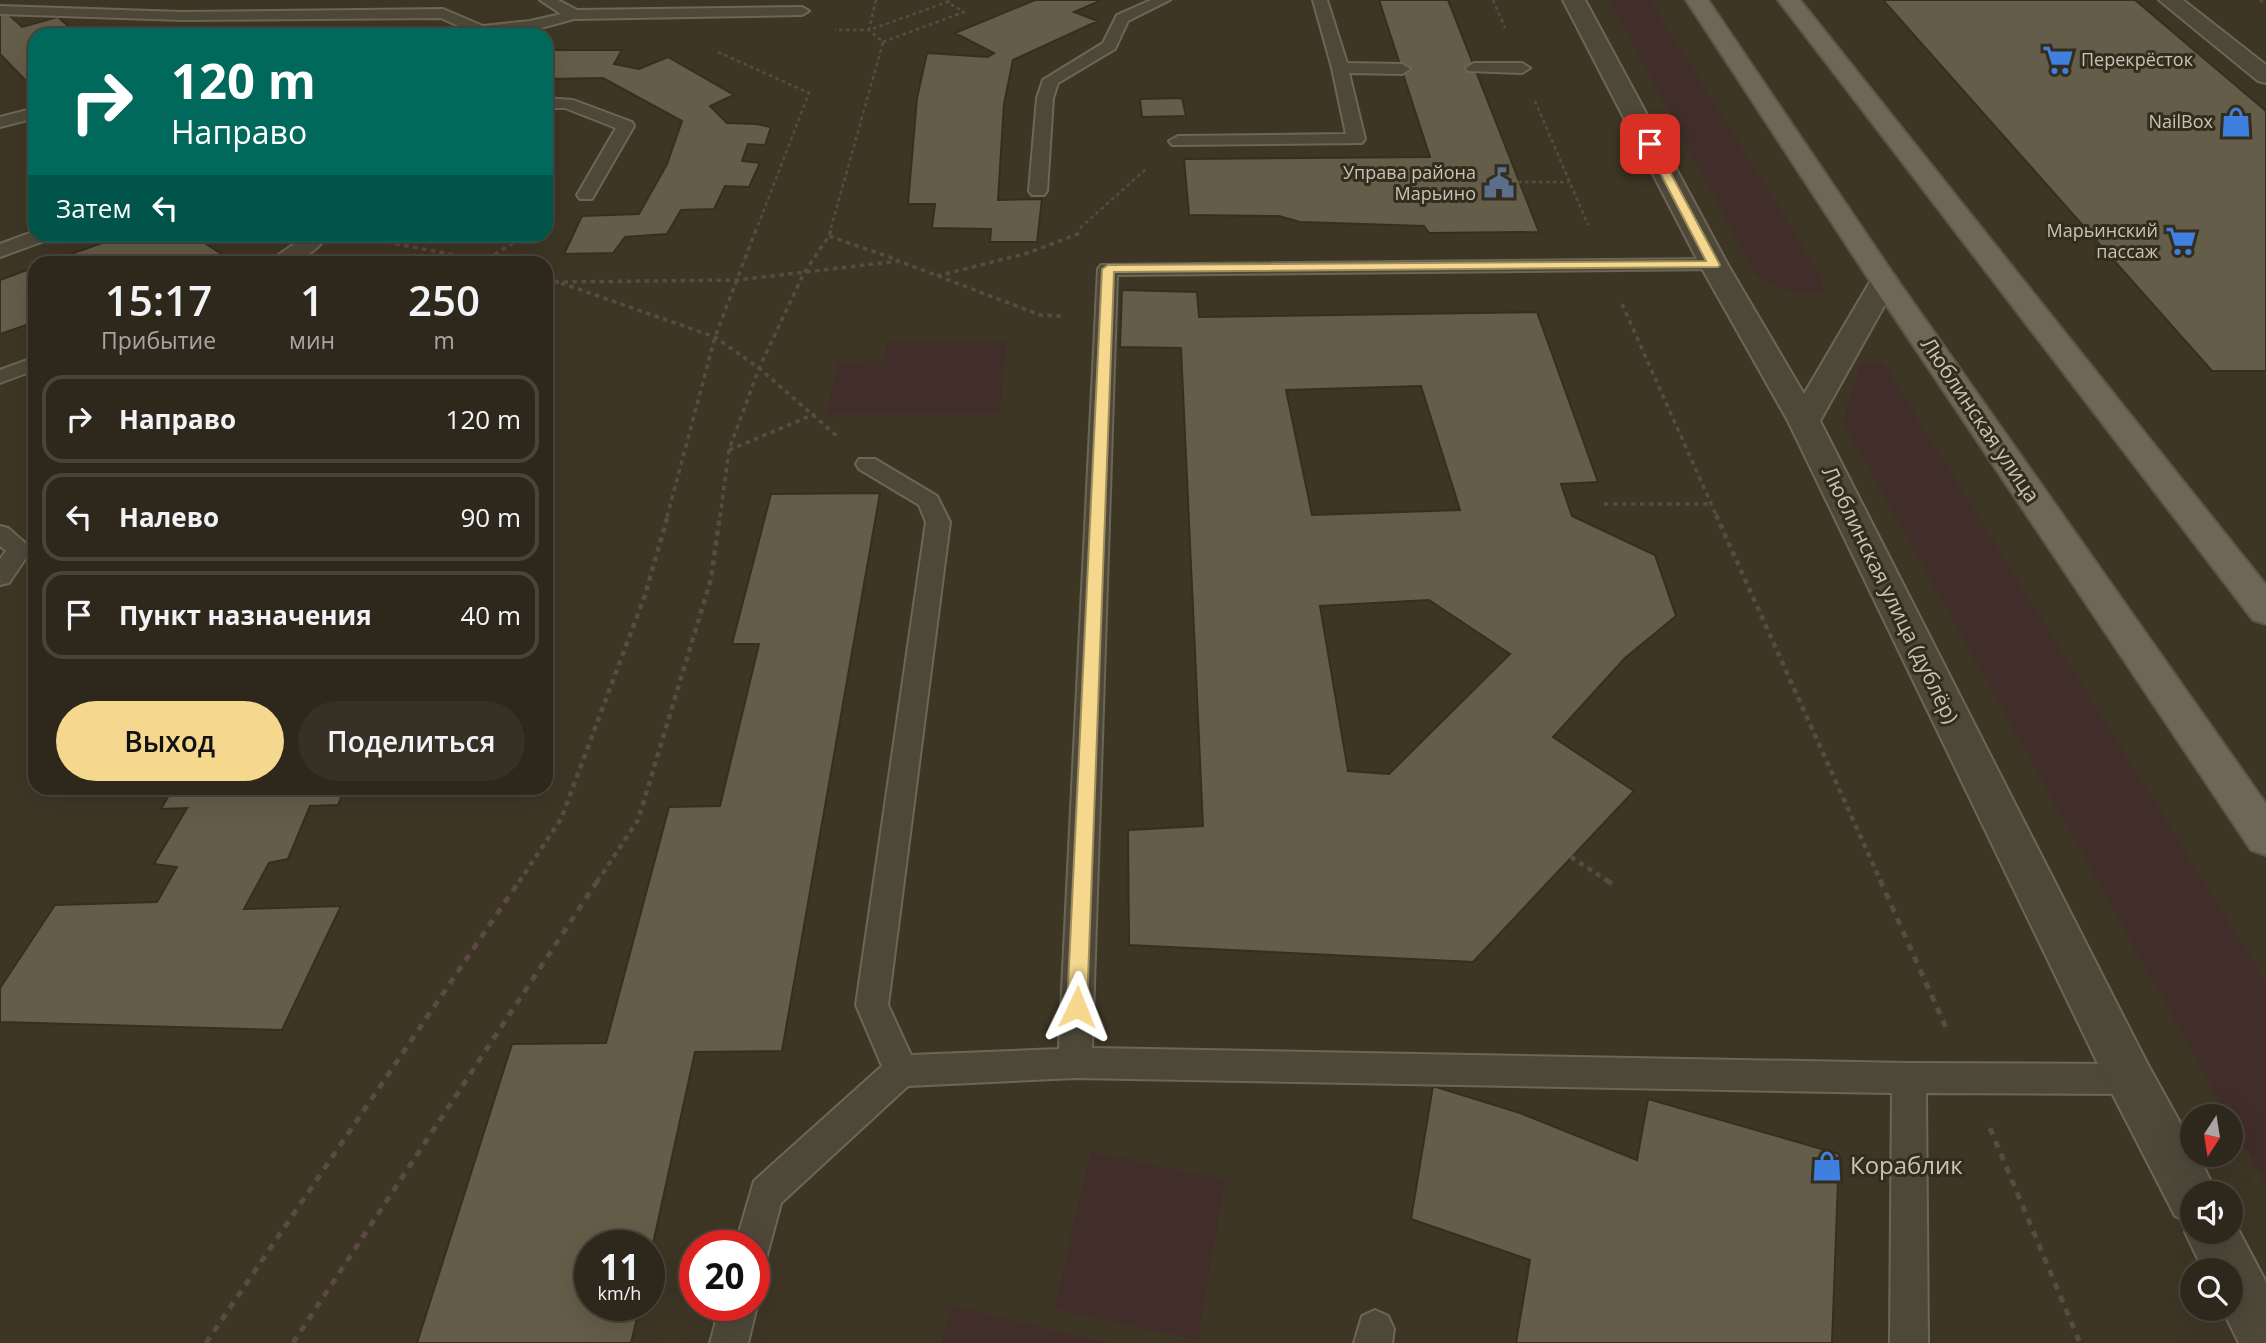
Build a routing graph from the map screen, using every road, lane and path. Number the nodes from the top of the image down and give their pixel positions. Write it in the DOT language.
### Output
graph roads {
  1 [pos="194,0"];
  2 [pos="547,0"];
  3 [pos="876,0"];
  4 [pos="952,0"];
  5 [pos="1163,0"];
  6 [pos="1320,0"];
  7 [pos="1493,0"];
  8 [pos="1574,0"];
  9 [pos="1697,0"];
  10 [pos="1789,0"];
  11 [pos="2169,0"];
  12 [pos="2260,0"];
  13 [pos="947,2"];
  14 [pos="2266,4"];
  15 [pos="0,10"];
  16 [pos="802,10"];
  17 [pos="574,15"];
  18 [pos="182,16"];
  19 [pos="171,28"];
  20 [pos="468,28"];
  21 [pos="515,28"];
  22 [pos="828,30"];
  23 [pos="869,30"];
  24 [pos="883,42"];
  25 [pos="712,49"];
  26 [pos="1340,68"];
  27 [pos="1474,68"];
  28 [pos="1521,68"];
  29 [pos="1402,69"];
  30 [pos="2266,76"];
  31 [pos="553,103"];
  32 [pos="28,115"];
  33 [pos="0,122"];
  34 [pos="1178,141"];
  35 [pos="1569,181"];
  36 [pos="1518,182"];
  37 [pos="1038,191"];
  38 [pos="586,195"];
  39 [pos="1083,232"];
  40 [pos="829,236"];
  41 [pos="28,240"];
  42 [pos="310,242"];
  43 [pos="390,242"];
  44 [pos="514,242"];
  45 [pos="0,251"];
  46 [pos="293,256"];
  47 [pos="461,256"];
  48 [pos="493,256"];
  49 [pos="899,261"];
  50 [pos="1714,265"];
  51 [pos="1605,267"];
  52 [pos="1108,269"];
  53 [pos="804,273"];
  54 [pos="937,276"];
  55 [pos="738,280"];
  56 [pos="553,281"];
  57 [pos="1884,281"];
  58 [pos="557,282"];
  59 [pos="1107,316"];
  60 [pos="715,337"];
  61 [pos="28,366"];
  62 [pos="759,368"];
  63 [pos="0,377"];
  64 [pos="815,414"];
  65 [pos="1804,421"];
  66 [pos="729,450"];
  67 [pos="867,464"];
  68 [pos="1604,504"];
  69 [pos="1711,504"];
  70 [pos="0,534"];
  71 [pos="0,577"];
  72 [pos="2266,611"];
  73 [pos="2266,838"];
  74 [pos="1571,858"];
  75 [pos="1617,887"];
  76 [pos="1075,1063"];
  77 [pos="901,1071"];
  78 [pos="1909,1078"];
  79 [pos="1969,1078"];
  80 [pos="2130,1079"];
  81 [pos="2184,1181"];
  82 [pos="757,1230"];
  83 [pos="2243,1294"];
  84 [pos="734,1321"];
  85 [pos="2266,1337"];
  86 [pos="206,1343"];
  87 [pos="293,1343"];
  88 [pos="729,1343"];
  89 [pos="1909,1343"];
  90 [pos="2080,1343"];
  1 -- 18 [label="lane"];
  2 -- 17 [label="lane"];
  3 -- 23 [label="path"];
  4 -- 13 [label="path"];
  5 -- 37 [label="lane"];
  6 -- 26 [label="lane"];
  7 -- 28 [label="path"];
  8 -- 50 [label="street, Люблинская улица (дублёр)"];
  9 -- 57 [label="main road, Люблинская улица"];
  10 -- 72 [label="main road"];
  11 -- 30 [label="street"];
  12 -- 14 [label="path"];
  13 -- 23 [label="path"];
  13 -- 24 [label="path"];
  15 -- 18 [label="lane"];
  16 -- 17 [label="lane"];
  17 -- 21 [label="lane"];
  18 -- 19 [label="lane"];
  18 -- 20 [label="lane"];
  22 -- 23 [label="path"];
  23 -- 24 [label="path"];
  24 -- 40 [label="path"];
  25 -- 55 [label="path"];
  26 -- 29 [label="lane"];
  26 -- 34 [label="lane"];
  27 -- 28 [label="lane"];
  28 -- 35 [label="path"];
  31 -- 38 [label="lane"];
  32 -- 33 [label="lane"];
  34 -- 39 [label="path"];
  35 -- 36 [label="path"];
  35 -- 51 [label="path"];
  39 -- 52 [label="path"];
  39 -- 54 [label="path"];
  40 -- 49 [label="path"];
  40 -- 53 [label="path"];
  41 -- 45 [label="lane"];
  42 -- 46 [label="lane"];
  43 -- 47 [label="path"];
  44 -- 48 [label="path"];
  49 -- 53 [label="path"];
  49 -- 54 [label="path"];
  50 -- 51 [label="lane"];
  50 -- 65 [label="street, Люблинская улица (дублёр)"];
  51 -- 52 [label="lane"];
  51 -- 69 [label="path"];
  52 -- 59 [label="lane"];
  53 -- 55 [label="path"];
  53 -- 62 [label="path"];
  54 -- 59 [label="path"];
  55 -- 58 [label="path"];
  55 -- 60 [label="path"];
  56 -- 58 [label="path"];
  57 -- 65 [label="street"];
  57 -- 73 [label="main road, Люблинская улица"];
  58 -- 60 [label="path"];
  59 -- 76 [label="lane"];
  60 -- 62 [label="path"];
  60 -- 86 [label="path"];
  61 -- 63 [label="lane"];
  62 -- 64 [label="path"];
  62 -- 66 [label="path"];
  64 -- 66 [label="path"];
  64 -- 67 [label="path"];
  65 -- 80 [label="street, Люблинская улица (дублёр)"];
  66 -- 87 [label="path"];
  67 -- 77 [label="lane"];
  68 -- 69 [label="path"];
  69 -- 79 [label="path"];
  70 -- 71 [label="lane"];
  74 -- 75 [label="path"];
  76 -- 77 [label="lane"];
  76 -- 78 [label="lane"];
  77 -- 82 [label="lane"];
  78 -- 79 [label="lane"];
  78 -- 89 [label="lane"];
  79 -- 80 [label="lane"];
  79 -- 90 [label="path"];
  80 -- 81 [label="street, Люблинская улица (дублёр)"];
  83 -- 85 [label="street"];
  84 -- 88 [label="lane"];
}
